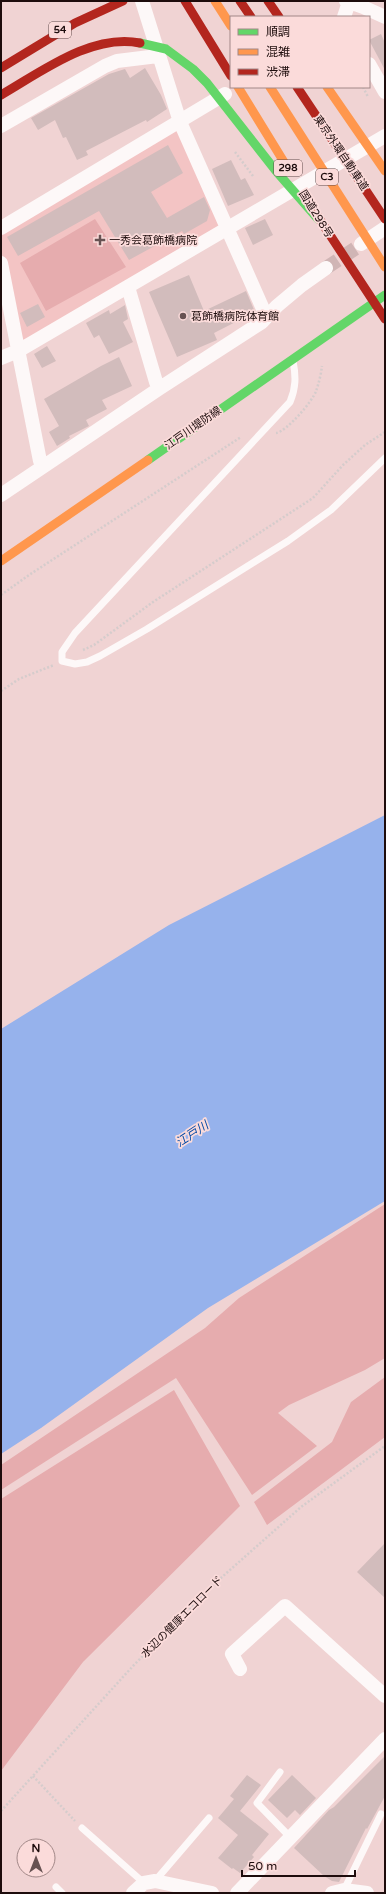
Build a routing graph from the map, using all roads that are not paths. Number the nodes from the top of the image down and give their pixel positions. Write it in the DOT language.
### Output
graph roads {
  1 [pos="124,1"];
  2 [pos="142,1"];
  3 [pos="185,1"];
  4 [pos="215,1"];
  5 [pos="240,1"];
  6 [pos="268,1"];
  7 [pos="347,1"];
  8 [pos="250,16"];
  9 [pos="278,16"];
  10 [pos="344,16"];
  11 [pos="385,17"];
  12 [pos="230,24"];
  13 [pos="158,56"];
  14 [pos="370,66"];
  15 [pos="1,68"];
  16 [pos="230,74"];
  17 [pos="235,88"];
  18 [pos="238,88"];
  19 [pos="271,88"];
  20 [pos="298,88"];
  21 [pos="328,88"];
  22 [pos="385,92"];
  23 [pos="1,94"];
  24 [pos="180,122"];
  25 [pos="1,126"];
  26 [pos="385,136"];
  27 [pos="385,171"];
  28 [pos="318,218"];
  29 [pos="385,218"];
  30 [pos="227,226"];
  31 [pos="1,228"];
  32 [pos="385,228"];
  33 [pos="359,246"];
  34 [pos="1,263"];
  35 [pos="385,267"];
  36 [pos="326,268"];
  37 [pos="128,287"];
  38 [pos="385,295"];
  39 [pos="373,304"];
  40 [pos="269,315"];
  41 [pos="385,319"];
  42 [pos="18,351"];
  43 [pos="1,358"];
  44 [pos="293,358"];
  45 [pos="160,388"];
  46 [pos="385,458"];
  47 [pos="44,466"];
  48 [pos="1,495"];
  49 [pos="1,561"];
  50 [pos="240,1669"];
  51 [pos="385,1696"];
  52 [pos="385,1739"];
  53 [pos="280,1772"];
  54 [pos="381,1814"];
  55 [pos="209,1818"];
  56 [pos="82,1828"];
  57 [pos="291,1838"];
  58 [pos="150,1882"];
  59 [pos="56,1887"];
  60 [pos="338,1891"];
  61 [pos="62,1893"];
  62 [pos="133,1893"];
  63 [pos="212,1893"];
  64 [pos="237,1893"];
  65 [pos="367,1893"];
  1 -- 15 [label="main road, 54"];
  2 -- 13 [label="street"];
  3 -- 16 [label="main road"];
  4 -- 12 [label="main road"];
  5 -- 8 [label="main road"];
  6 -- 9 [label="main road"];
  7 -- 10 [label="street"];
  7 -- 11 [label="street"];
  13 -- 24 [label="street"];
  13 -- 25 [label="street"];
  14 -- 22 [label="street"];
  17 -- 24 [label="street"];
  18 -- 28 [label="main road, 国道298号 / 298"];
  19 -- 35 [label="main road, C3"];
  20 -- 29 [label="main road, 東京外環自動車道 / C3"];
  21 -- 27 [label="main road"];
  23 -- 28 [label="main road"];
  24 -- 30 [label="street"];
  24 -- 31 [label="street"];
  26 -- 30 [label="street"];
  28 -- 39 [label="main road, 国道298号 / 298"];
  30 -- 37 [label="street"];
  30 -- 40 [label="street"];
  32 -- 33 [label="street"];
  34 -- 42 [label="street"];
  36 -- 40 [label="street"];
  37 -- 42 [label="street"];
  37 -- 45 [label="street"];
  38 -- 39 [label="main road, 江戸川堤防線"];
  39 -- 41 [label="main road, 国道298号 / 298"];
  39 -- 44 [label="main road, 江戸川堤防線"];
  40 -- 45 [label="street"];
  42 -- 43 [label="street"];
  42 -- 47 [label="street"];
  44 -- 46 [label="lane"];
  44 -- 49 [label="main road, 江戸川堤防線"];
  45 -- 47 [label="street"];
  47 -- 48 [label="street"];
  50 -- 51 [label="street"];
  52 -- 57 [label="street"];
  53 -- 57 [label="lane"];
  54 -- 60 [label="lane"];
  55 -- 58 [label="lane"];
  56 -- 58 [label="lane"];
  57 -- 64 [label="street"];
  58 -- 62 [label="street"];
  58 -- 63 [label="street"];
  59 -- 61 [label="lane"];
  60 -- 65 [label="street"];
}
